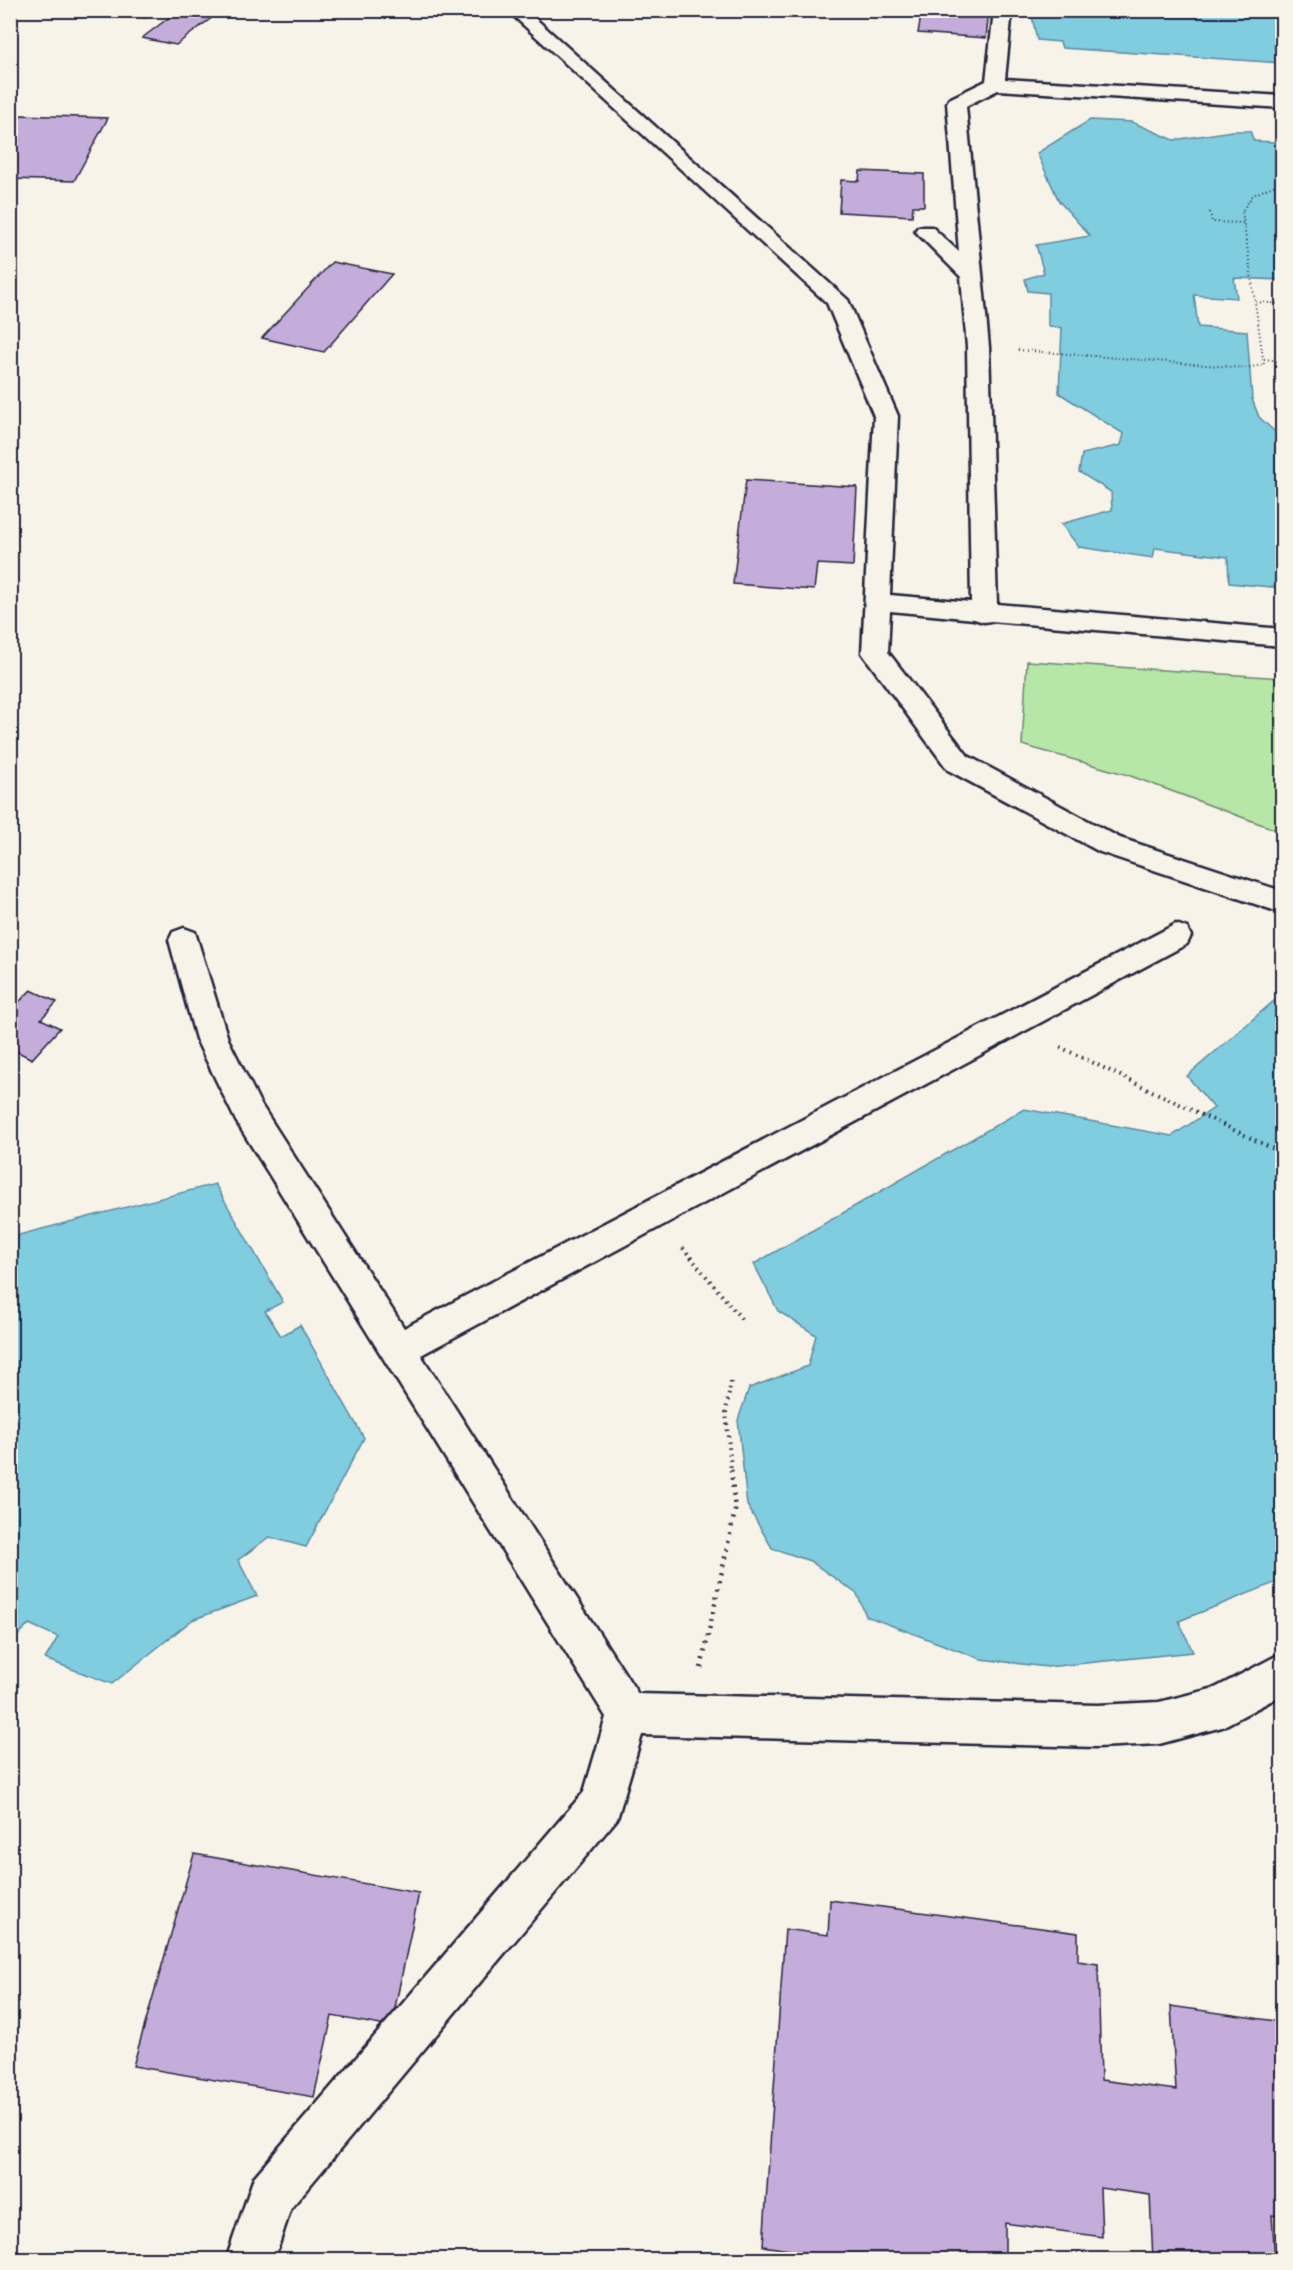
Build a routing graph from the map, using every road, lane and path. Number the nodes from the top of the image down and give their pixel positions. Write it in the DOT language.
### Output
graph roads {
  1 [pos="1003,10"];
  2 [pos="516,11"];
  3 [pos="995,84"];
  4 [pos="1282,102"];
  5 [pos="1282,182"];
  6 [pos="1210,212"];
  7 [pos="1243,223"];
  8 [pos="925,231"];
  9 [pos="972,276"];
  10 [pos="1256,302"];
  11 [pos="1282,304"];
  12 [pos="978,347"];
  13 [pos="1264,359"];
  14 [pos="1282,361"];
  15 [pos="877,602"];
  16 [pos="984,614"];
  17 [pos="1282,638"];
  18 [pos="1282,902"];
  19 [pos="1176,936"];
  20 [pos="184,940"];
  21 [pos="1016,1021"];
  22 [pos="1282,1153"];
  23 [pos="654,1213"];
  24 [pos="743,1321"];
  25 [pos="398,1349"];
  26 [pos="731,1383"];
  27 [pos="1282,1673"];
  28 [pos="627,1714"];
  29 [pos="690,1716"];
  30 [pos="250,2259"];
  1 -- 3 [label="street"];
  2 -- 15 [label="street"];
  3 -- 4 [label="street"];
  3 -- 9 [label="street"];
  5 -- 7 [label="path"];
  6 -- 7 [label="path"];
  7 -- 10 [label="path"];
  8 -- 9 [label="street"];
  9 -- 12 [label="street"];
  10 -- 11 [label="path"];
  10 -- 13 [label="path"];
  12 -- 13 [label="path"];
  12 -- 16 [label="street"];
  13 -- 14 [label="path"];
  15 -- 16 [label="street"];
  15 -- 18 [label="street"];
  16 -- 17 [label="street"];
  19 -- 21 [label="street"];
  20 -- 25 [label="street"];
  21 -- 22 [label="path"];
  21 -- 23 [label="street"];
  23 -- 24 [label="path"];
  23 -- 25 [label="street"];
  25 -- 28 [label="street"];
  26 -- 29 [label="path"];
  27 -- 29 [label="street"];
  28 -- 29 [label="street"];
  28 -- 30 [label="street"];
}
